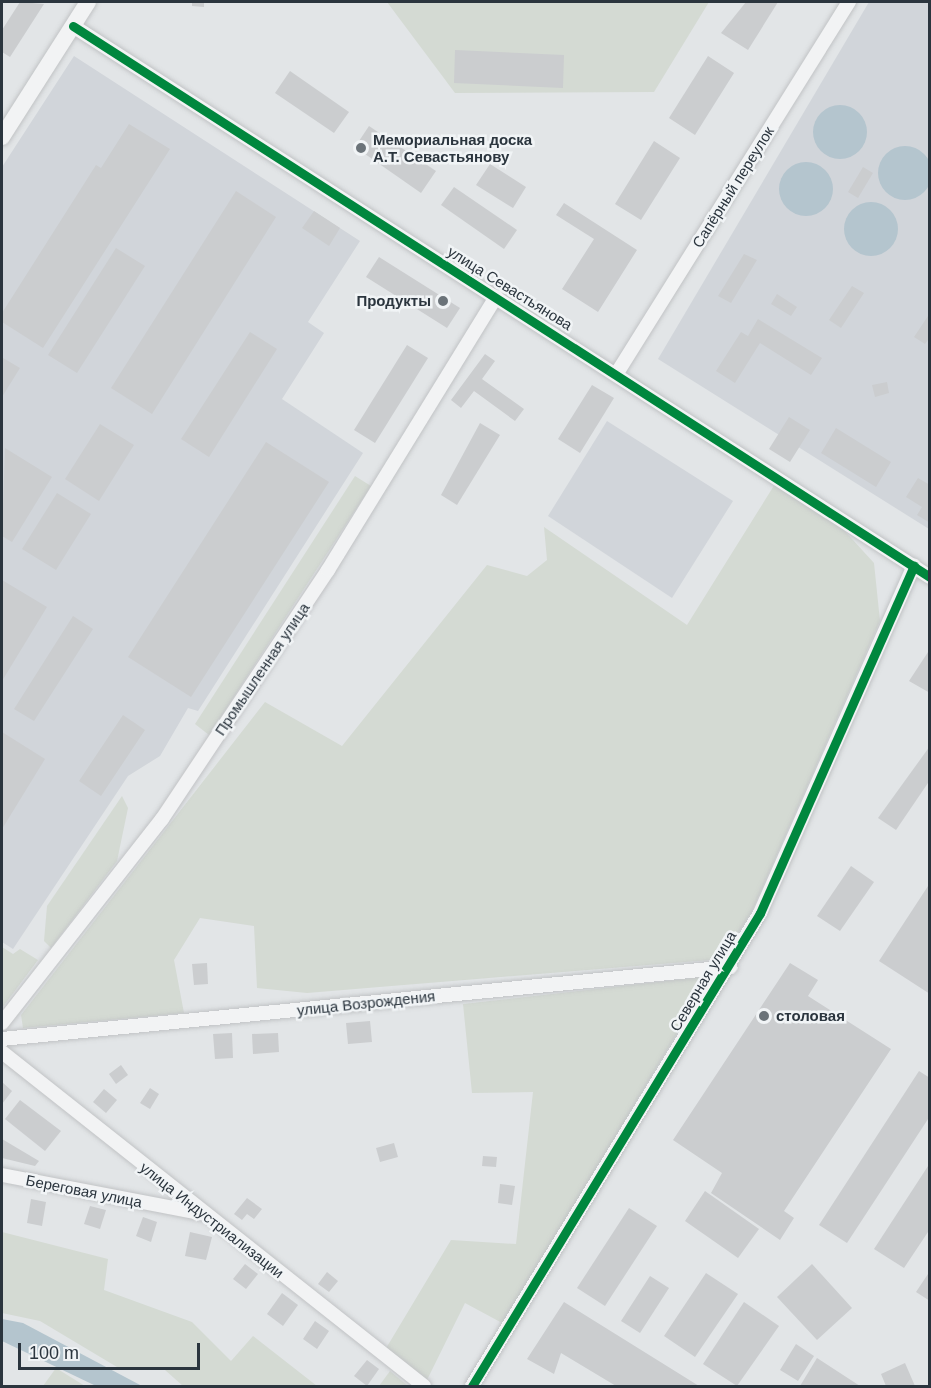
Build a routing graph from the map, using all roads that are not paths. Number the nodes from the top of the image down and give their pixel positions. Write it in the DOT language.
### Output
graph roads {
  1 [pos="88,2"];
  2 [pos="849,2"];
  3 [pos="73,26"];
  4 [pos="2,137"];
  5 [pos="496,297"];
  6 [pos="617,373"];
  7 [pos="914,566"];
  8 [pos="930,577"];
  9 [pos="730,967"];
  10 [pos="2,1023"];
  11 [pos="2,1039"];
  12 [pos="2,1052"];
  13 [pos="2,1175"];
  14 [pos="202,1213"];
  15 [pos="424,1386"];
  16 [pos="472,1386"];
  1 -- 3 [label="street"];
  2 -- 6 [label="street, Сапёрный переулок"];
  3 -- 4 [label="street"];
  3 -- 5 [label="street, улица Севастьянова"];
  5 -- 6 [label="street, улица Севастьянова"];
  5 -- 10 [label="street, Промышленная улица"];
  6 -- 7 [label="street, улица Севастьянова"];
  7 -- 8 [label="street, улица Севастьянова"];
  7 -- 9 [label="street, Северная улица"];
  9 -- 11 [label="street, улица Возрождения"];
  9 -- 16 [label="street, Северная улица"];
  12 -- 14 [label="street, улица Индустриализации"];
  13 -- 14 [label="street, Береговая улица"];
  14 -- 15 [label="street, улица Индустриализации"];
}
